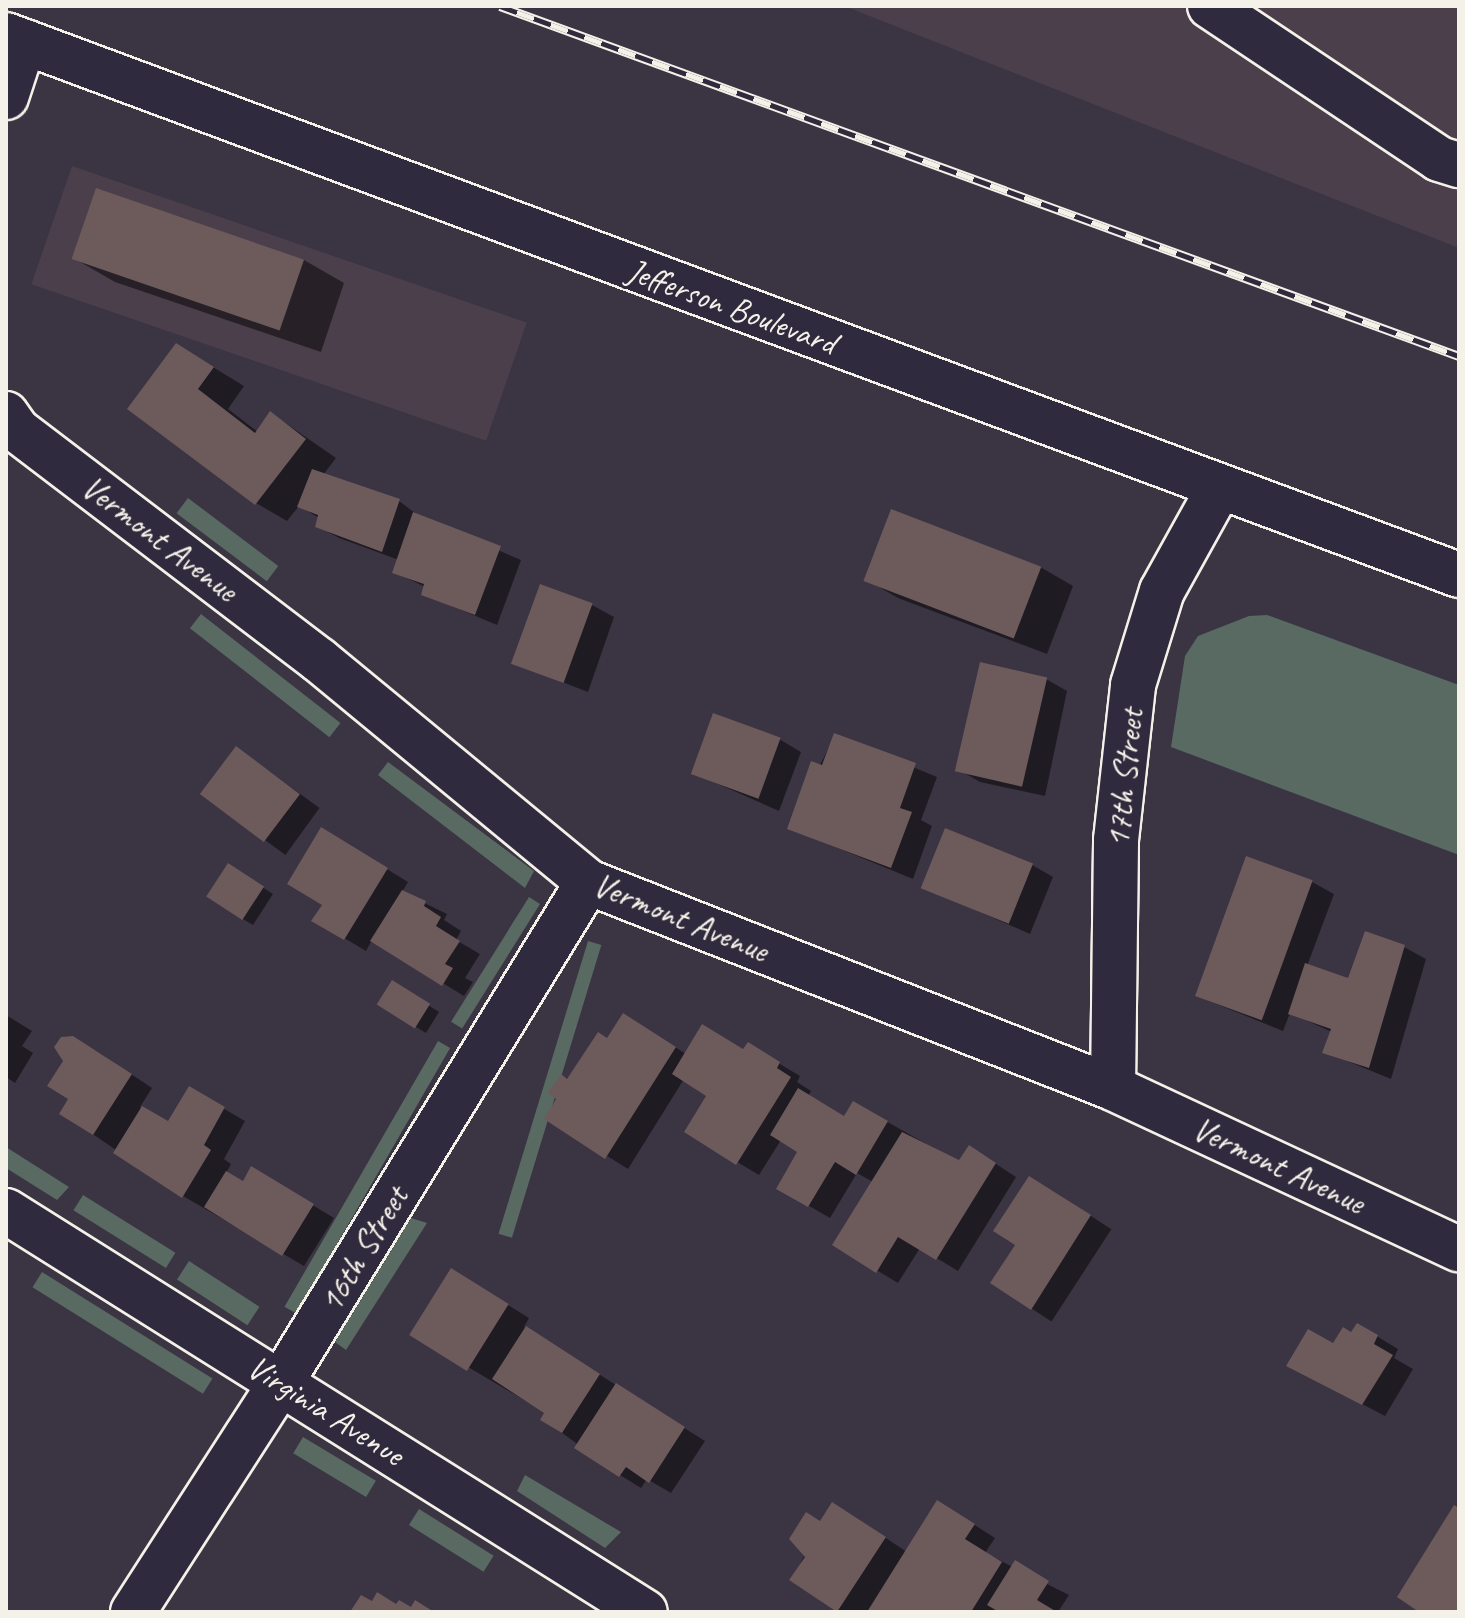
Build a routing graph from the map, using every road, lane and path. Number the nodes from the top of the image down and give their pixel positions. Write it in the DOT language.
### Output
graph roads {
  1 [pos="1210,6"];
  2 [pos="15,39"];
  3 [pos="6,97"];
  4 [pos="1459,165"];
  5 [pos="6,414"];
  6 [pos="1219,488"];
  7 [pos="1459,575"];
  8 [pos="588,882"];
  9 [pos="1113,1088"];
  10 [pos="6,1211"];
  11 [pos="1459,1249"];
  12 [pos="282,1381"];
  13 [pos="133,1612"];
  14 [pos="645,1612"];
  1 -- 4 [label="street"];
  2 -- 3 [label="street"];
  2 -- 6 [label="street, Jefferson Boulevard"];
  5 -- 8 [label="street, Vermont Avenue"];
  6 -- 7 [label="street, Jefferson Boulevard"];
  6 -- 9 [label="street, 17th Street"];
  8 -- 9 [label="street, Vermont Avenue"];
  8 -- 12 [label="street, 16th Street"];
  9 -- 11 [label="street, Vermont Avenue"];
  10 -- 12 [label="street, Virginia Avenue"];
  12 -- 13 [label="street, 16th Street"];
  12 -- 14 [label="street, Virginia Avenue"];
}
